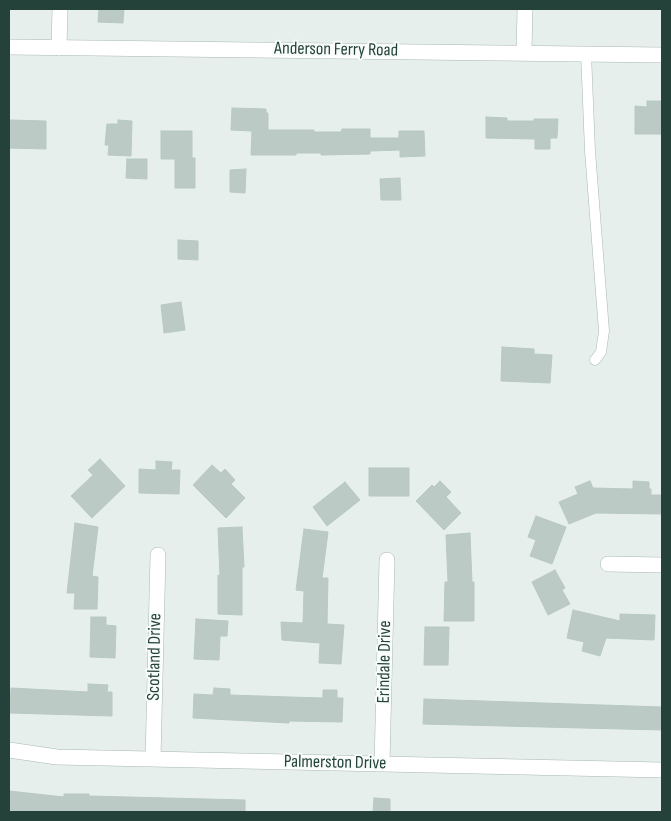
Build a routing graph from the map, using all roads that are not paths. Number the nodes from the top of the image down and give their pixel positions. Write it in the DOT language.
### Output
graph roads {
  1 [pos="60,9"];
  2 [pos="525,9"];
  3 [pos="9,47"];
  4 [pos="59,48"];
  5 [pos="524,52"];
  6 [pos="586,53"];
  7 [pos="662,55"];
  8 [pos="595,360"];
  9 [pos="158,555"];
  10 [pos="387,560"];
  11 [pos="608,564"];
  12 [pos="662,565"];
  13 [pos="9,750"];
  14 [pos="153,759"];
  15 [pos="382,764"];
  16 [pos="662,770"];
  1 -- 4 [label="street"];
  2 -- 5 [label="street"];
  3 -- 4 [label="street, Anderson Ferry Road"];
  4 -- 5 [label="street, Anderson Ferry Road"];
  5 -- 6 [label="street, Anderson Ferry Road"];
  6 -- 7 [label="street, Anderson Ferry Road"];
  6 -- 8 [label="lane"];
  9 -- 14 [label="street, Scotland Drive"];
  10 -- 15 [label="street, Erindale Drive"];
  11 -- 12 [label="street"];
  13 -- 14 [label="street, Palmerston Drive"];
  14 -- 15 [label="street, Palmerston Drive"];
  15 -- 16 [label="street, Palmerston Drive"];
}
